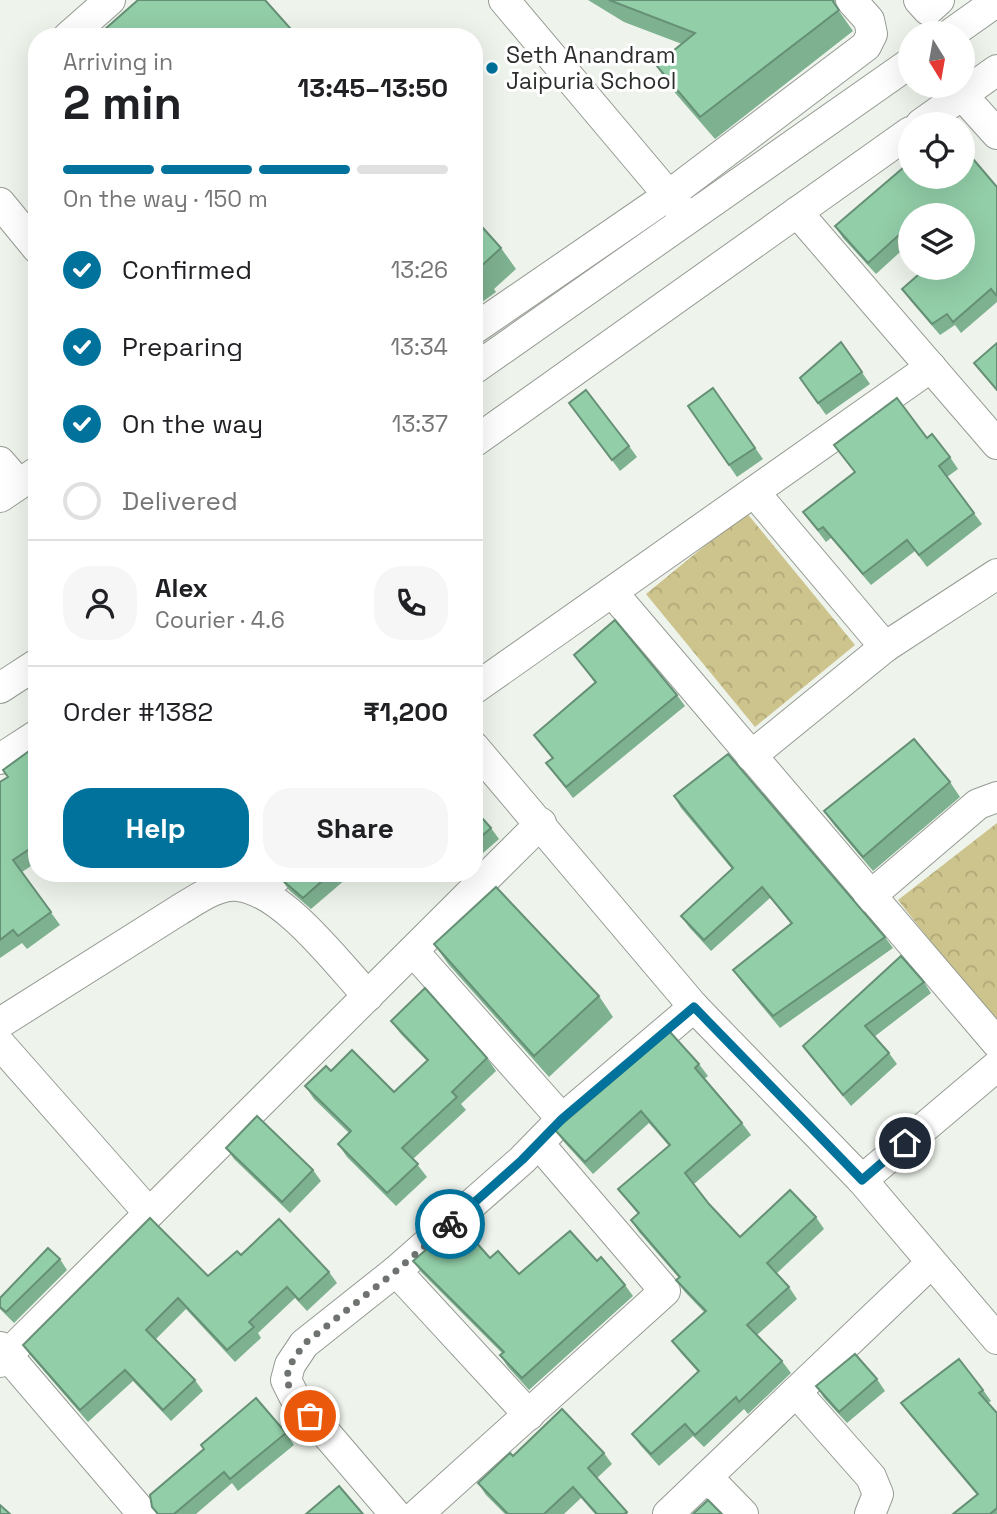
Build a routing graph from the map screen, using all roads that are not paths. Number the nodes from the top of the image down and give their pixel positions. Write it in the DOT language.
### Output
graph roads {
  1 [pos="110,0"];
  2 [pos="504,0"];
  3 [pos="851,0"];
  4 [pos="919,0"];
  5 [pos="939,0"];
  6 [pos="997,1"];
  7 [pos="969,21"];
  8 [pos="78,28"];
  9 [pos="997,70"];
  10 [pos="898,71"];
  11 [pos="975,85"];
  12 [pos="957,98"];
  13 [pos="966,98"];
  14 [pos="937,112"];
  15 [pos="997,134"];
  16 [pos="898,140"];
  17 [pos="669,195"];
  18 [pos="0,203"];
  19 [pos="797,212"];
  20 [pos="688,219"];
  21 [pos="28,237"];
  22 [pos="483,323"];
  23 [pos="483,363"];
  24 [pos="930,367"];
  25 [pos="483,436"];
  26 [pos="997,444"];
  27 [pos="754,492"];
  28 [pos="997,574"];
  29 [pos="612,592"];
  30 [pos="885,647"];
  31 [pos="28,670"];
  32 [pos="483,683"];
  33 [pos="0,688"];
  34 [pos="28,742"];
  35 [pos="751,756"];
  36 [pos="483,757"];
  37 [pos="0,759"];
  38 [pos="997,797"];
  39 [pos="541,823"];
  40 [pos="483,881"];
  41 [pos="271,882"];
  42 [pos="482,882"];
  43 [pos="869,897"];
  44 [pos="412,951"];
  45 [pos="368,996"];
  46 [pos="694,1007"];
  47 [pos="0,1023"];
  48 [pos="0,1044"];
  49 [pos="997,1044"];
  50 [pos="997,1066"];
  51 [pos="562,1119"];
  52 [pos="539,1144"];
  53 [pos="862,1180"];
  54 [pos="149,1213"];
  55 [pos="930,1264"];
  56 [pos="396,1271"];
  57 [pos="994,1331"];
  58 [pos="2,1355"];
  59 [pos="796,1392"];
  60 [pos="529,1415"];
  61 [pos="707,1477"];
  62 [pos="143,1514"];
  63 [pos="394,1514"];
  64 [pos="418,1514"];
  65 [pos="668,1514"];
  66 [pos="743,1514"];
  67 [pos="870,1514"];
  1 -- 8 [label="street"];
  2 -- 17 [label="street"];
  3 -- 17 [label="street"];
  4 -- 5 [label="street"];
  6 -- 7 [label="street"];
  9 -- 11 [label="street"];
  10 -- 20 [label="street"];
  12 -- 14 [label="street"];
  13 -- 15 [label="street"];
  16 -- 19 [label="street"];
  17 -- 20 [label="street"];
  17 -- 22 [label="street"];
  18 -- 21 [label="street"];
  19 -- 24 [label="street"];
  19 -- 25 [label="street"];
  20 -- 23 [label="street"];
  24 -- 26 [label="street"];
  24 -- 27 [label="street"];
  27 -- 29 [label="street"];
  27 -- 30 [label="street"];
  28 -- 30 [label="street"];
  29 -- 32 [label="street"];
  29 -- 35 [label="street"];
  30 -- 35 [label="street"];
  31 -- 33 [label="street"];
  34 -- 37 [label="street"];
  35 -- 43 [label="street"];
  36 -- 39 [label="street"];
  38 -- 43 [label="street"];
  39 -- 40 [label="street"];
  39 -- 46 [label="street"];
  41 -- 45 [label="street"];
  41 -- 47 [label="street"];
  42 -- 44 [label="street"];
  43 -- 49 [label="street"];
  44 -- 45 [label="street"];
  44 -- 51 [label="street"];
  45 -- 54 [label="street"];
  46 -- 51 [label="street"];
  46 -- 53 [label="street"];
  48 -- 54 [label="street"];
  50 -- 53 [label="street"];
  51 -- 52 [label="street"];
  52 -- 56 [label="street"];
  52 -- 60 [label="street"];
  53 -- 55 [label="street"];
  54 -- 58 [label="street"];
  55 -- 57 [label="street"];
  55 -- 59 [label="street"];
  56 -- 60 [label="street"];
  56 -- 63 [label="street"];
  58 -- 62 [label="street"];
  59 -- 61 [label="street"];
  59 -- 67 [label="street"];
  60 -- 64 [label="street"];
  61 -- 65 [label="street"];
  61 -- 66 [label="street"];
}
